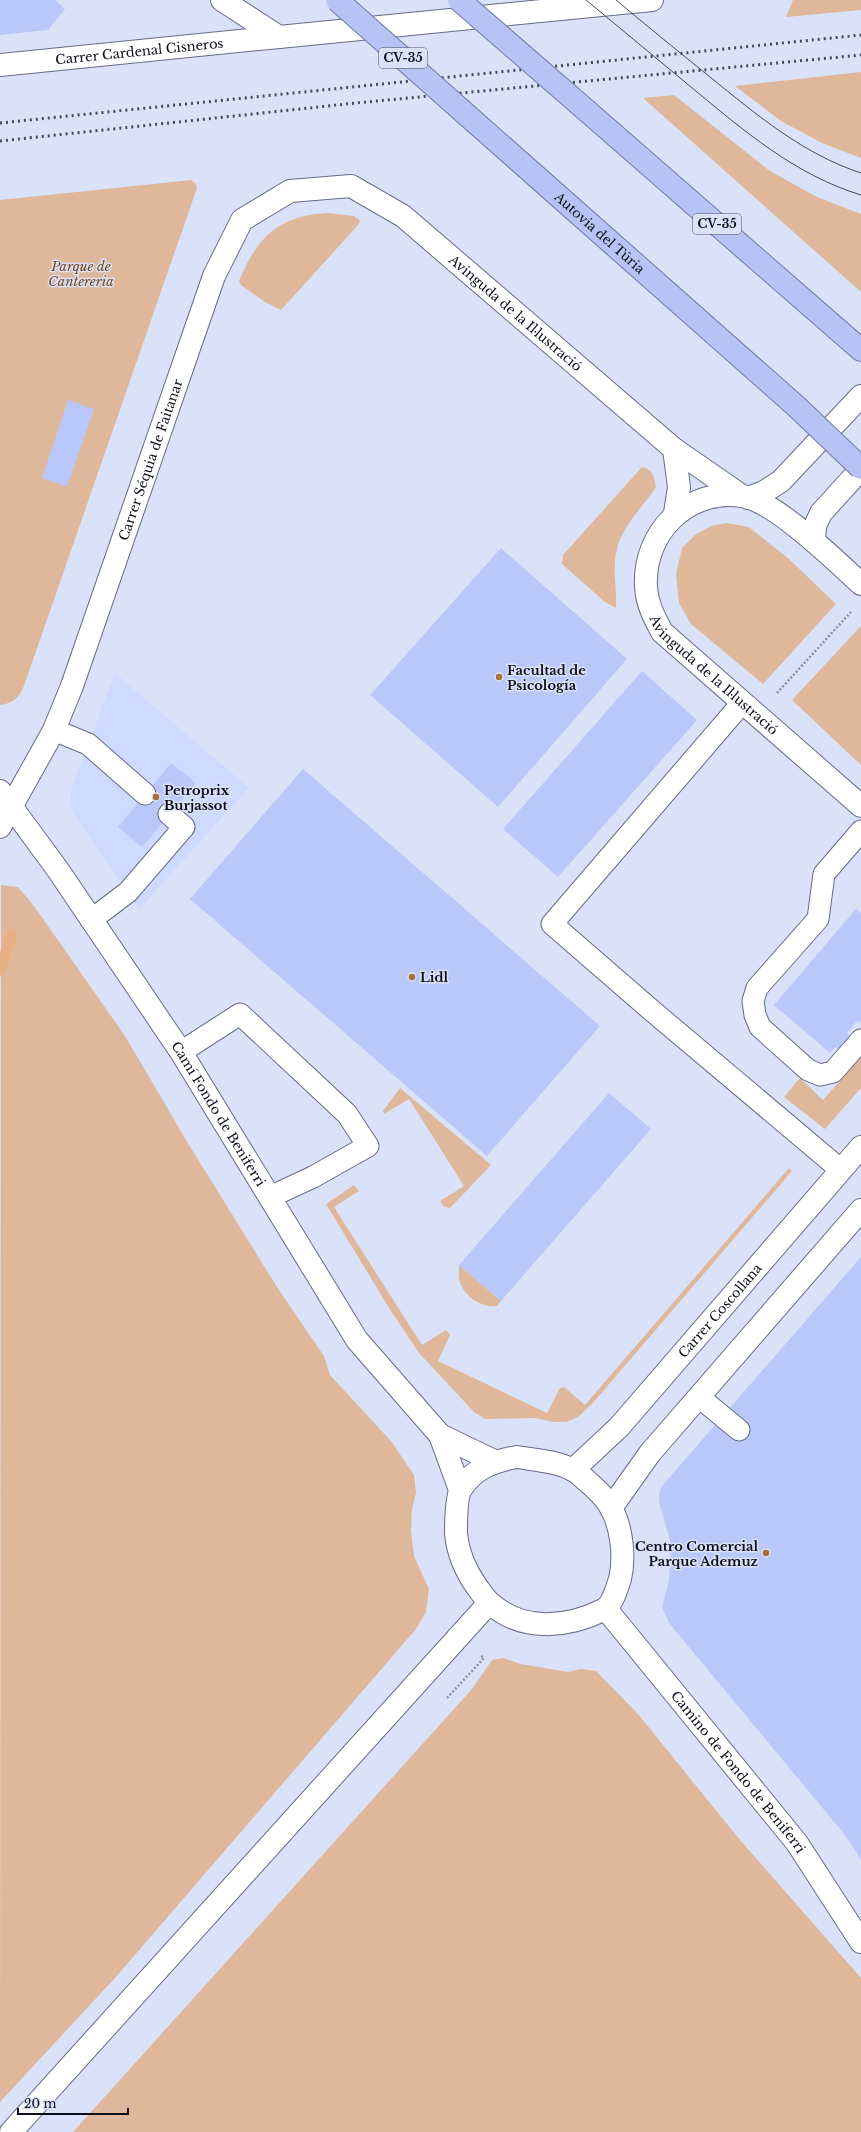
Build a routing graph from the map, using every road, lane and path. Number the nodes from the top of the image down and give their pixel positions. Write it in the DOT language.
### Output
graph roads {
  1 [pos="222,0"];
  2 [pos="337,0"];
  3 [pos="459,0"];
  4 [pos="652,0"];
  5 [pos="279,37"];
  6 [pos="0,65"];
  7 [pos="351,186"];
  8 [pos="858,347"];
  9 [pos="861,396"];
  10 [pos="674,449"];
  11 [pos="861,468"];
  12 [pos="745,497"];
  13 [pos="675,514"];
  14 [pos="814,542"];
  15 [pos="861,584"];
  16 [pos="851,612"];
  17 [pos="776,694"];
  18 [pos="742,703"];
  19 [pos="54,730"];
  20 [pos="145,794"];
  21 [pos="6,799"];
  22 [pos="861,806"];
  23 [pos="169,814"];
  24 [pos="0,827"];
  25 [pos="861,831"];
  26 [pos="91,920"];
  27 [pos="861,1040"];
  28 [pos="181,1052"];
  29 [pos="861,1147"];
  30 [pos="841,1170"];
  31 [pos="270,1197"];
  32 [pos="861,1210"];
  33 [pos="699,1397"];
  34 [pos="739,1430"];
  35 [pos="440,1435"];
  36 [pos="494,1461"];
  37 [pos="573,1470"];
  38 [pos="460,1490"];
  39 [pos="612,1508"];
  40 [pos="489,1603"];
  41 [pos="606,1608"];
  42 [pos="861,1942"];
  43 [pos="10,2132"];
  1 -- 5 [label="street"];
  2 -- 11 [label="highway, Autovia del Túria / CV-35, bridge"];
  3 -- 8 [label="highway, CV-35, bridge"];
  4 -- 5 [label="street, Carrer Cardenal Cisneros"];
  5 -- 6 [label="street, Carrer Cardenal Cisneros"];
  7 -- 10 [label="street, Avinguda de la Il·lustració"];
  7 -- 19 [label="street, Carrer Séquia de Faitanar"];
  9 -- 12 [label="street"];
  10 -- 12 [label="street, Avinguda de la Il·lustració"];
  10 -- 13 [label="street, Avinguda de la Il·lustració"];
  11 -- 14 [label="street"];
  12 -- 13 [label="street, Avinguda de la Il·lustració"];
  12 -- 14 [label="street, Avinguda de la Il·lustració"];
  13 -- 18 [label="street, Avinguda de la Il·lustració"];
  14 -- 15 [label="street, Avinguda de la Il·lustració"];
  16 -- 17 [label="path"];
  18 -- 22 [label="street, Avinguda de la Il·lustració"];
  18 -- 30 [label="lane"];
  19 -- 20 [label="lane"];
  19 -- 21 [label="street, Carrer Séquia de Faitanar"];
  21 -- 24 [label="street, Carrer Séquia de Faitanar"];
  21 -- 26 [label="street, Camí Fondo de Beniferri"];
  23 -- 26 [label="lane"];
  25 -- 27 [label="lane"];
  26 -- 28 [label="street, Camí Fondo de Beniferri"];
  28 -- 31 [label="street, Camí Fondo de Beniferri"];
  28 -- 31 [label="lane"];
  29 -- 30 [label="street, Carrer Coscollana"];
  30 -- 37 [label="street, Carrer Coscollana"];
  31 -- 35 [label="street, Camí Fondo de Beniferri"];
  32 -- 33 [label="street"];
  33 -- 34 [label="lane"];
  33 -- 39 [label="street"];
  35 -- 36 [label="street, Camí Fondo de Beniferri"];
  35 -- 38 [label="street, Camí Fondo de Beniferri"];
  36 -- 37 [label="street"];
  36 -- 38 [label="street"];
  37 -- 39 [label="street"];
  38 -- 40 [label="street"];
  39 -- 41 [label="street"];
  40 -- 41 [label="street"];
  40 -- 43 [label="street"];
  41 -- 42 [label="street, Camino de Fondo de Beniferri"];
}
